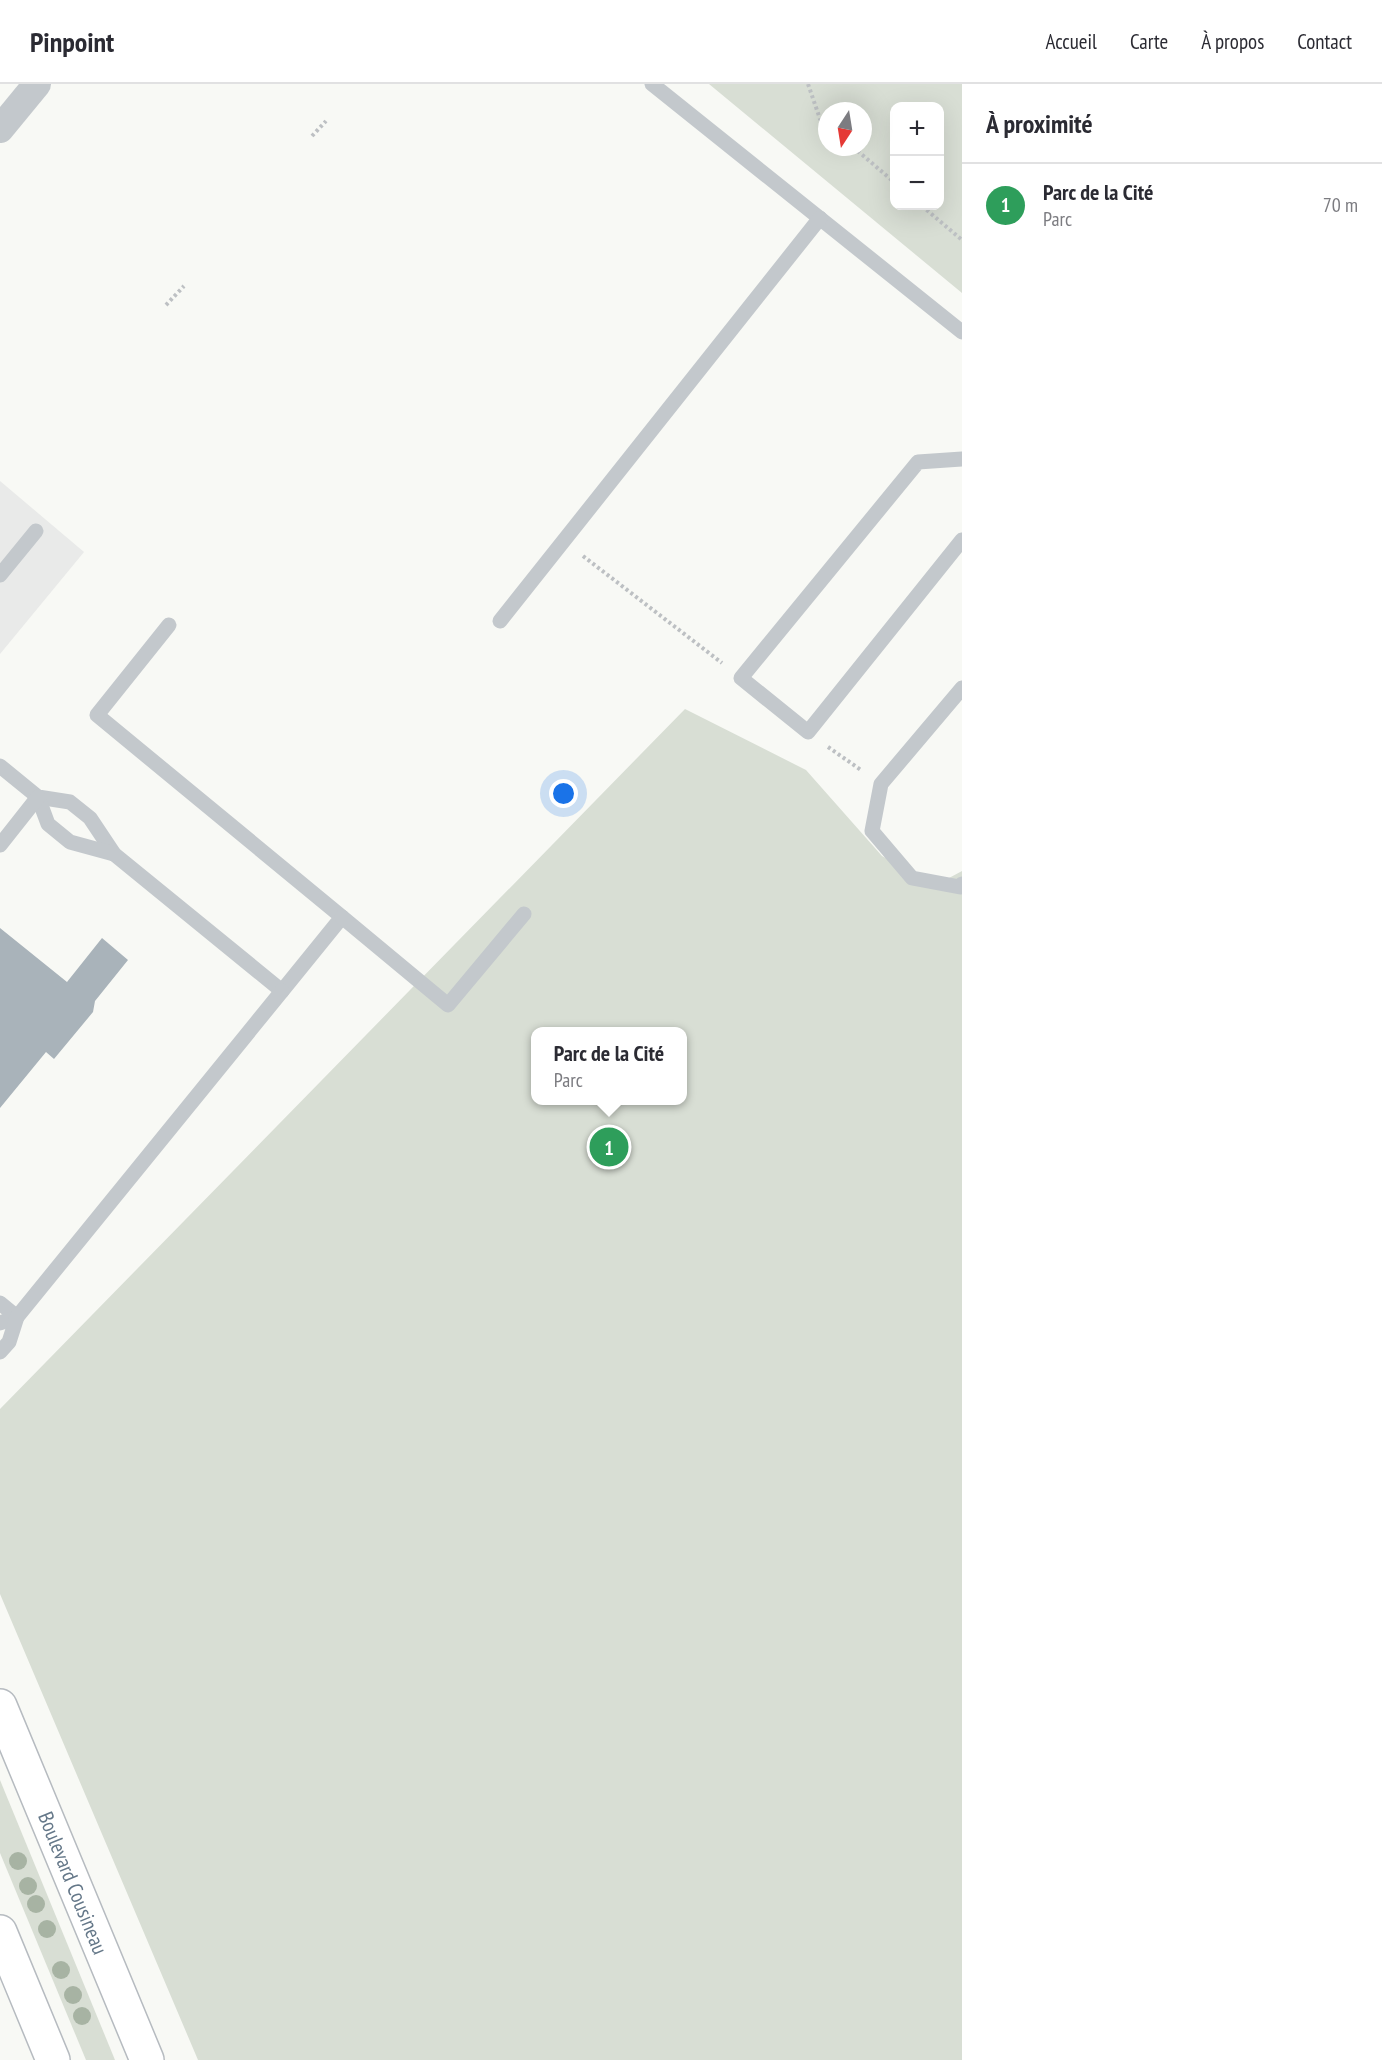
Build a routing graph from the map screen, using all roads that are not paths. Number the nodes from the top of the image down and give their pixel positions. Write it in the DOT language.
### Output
graph roads {
  1 [pos="37,84"];
  2 [pos="652,84"];
  3 [pos="0,129"];
  4 [pos="820,219"];
  5 [pos="962,332"];
  6 [pos="962,459"];
  7 [pos="36,531"];
  8 [pos="962,540"];
  9 [pos="5,558"];
  10 [pos="0,575"];
  11 [pos="500,621"];
  12 [pos="169,625"];
  13 [pos="962,688"];
  14 [pos="0,766"];
  15 [pos="38,797"];
  16 [pos="0,845"];
  17 [pos="114,854"];
  18 [pos="962,884"];
  19 [pos="524,914"];
  20 [pos="342,917"];
  21 [pos="282,991"];
  22 [pos="0,1303"];
  23 [pos="17,1317"];
  24 [pos="0,1323"];
  25 [pos="0,1352"];
  26 [pos="0,1706"];
  27 [pos="0,1932"];
  28 [pos="53,2060"];
  29 [pos="147,2060"];
  1 -- 3 [label="street"];
  2 -- 4 [label="lane"];
  4 -- 5 [label="lane"];
  4 -- 11 [label="lane"];
  6 -- 8 [label="lane"];
  7 -- 9 [label="lane"];
  9 -- 10 [label="lane"];
  12 -- 20 [label="lane"];
  13 -- 18 [label="lane"];
  14 -- 15 [label="lane"];
  15 -- 16 [label="lane"];
  15 -- 17 [label="lane"];
  15 -- 17 [label="lane"];
  17 -- 21 [label="lane"];
  19 -- 20 [label="lane"];
  20 -- 21 [label="lane"];
  21 -- 23 [label="lane"];
  22 -- 23 [label="lane"];
  23 -- 24 [label="lane"];
  23 -- 25 [label="lane"];
  26 -- 29 [label="main road, Boulevard Cousineau"];
  27 -- 28 [label="main road"];
}
